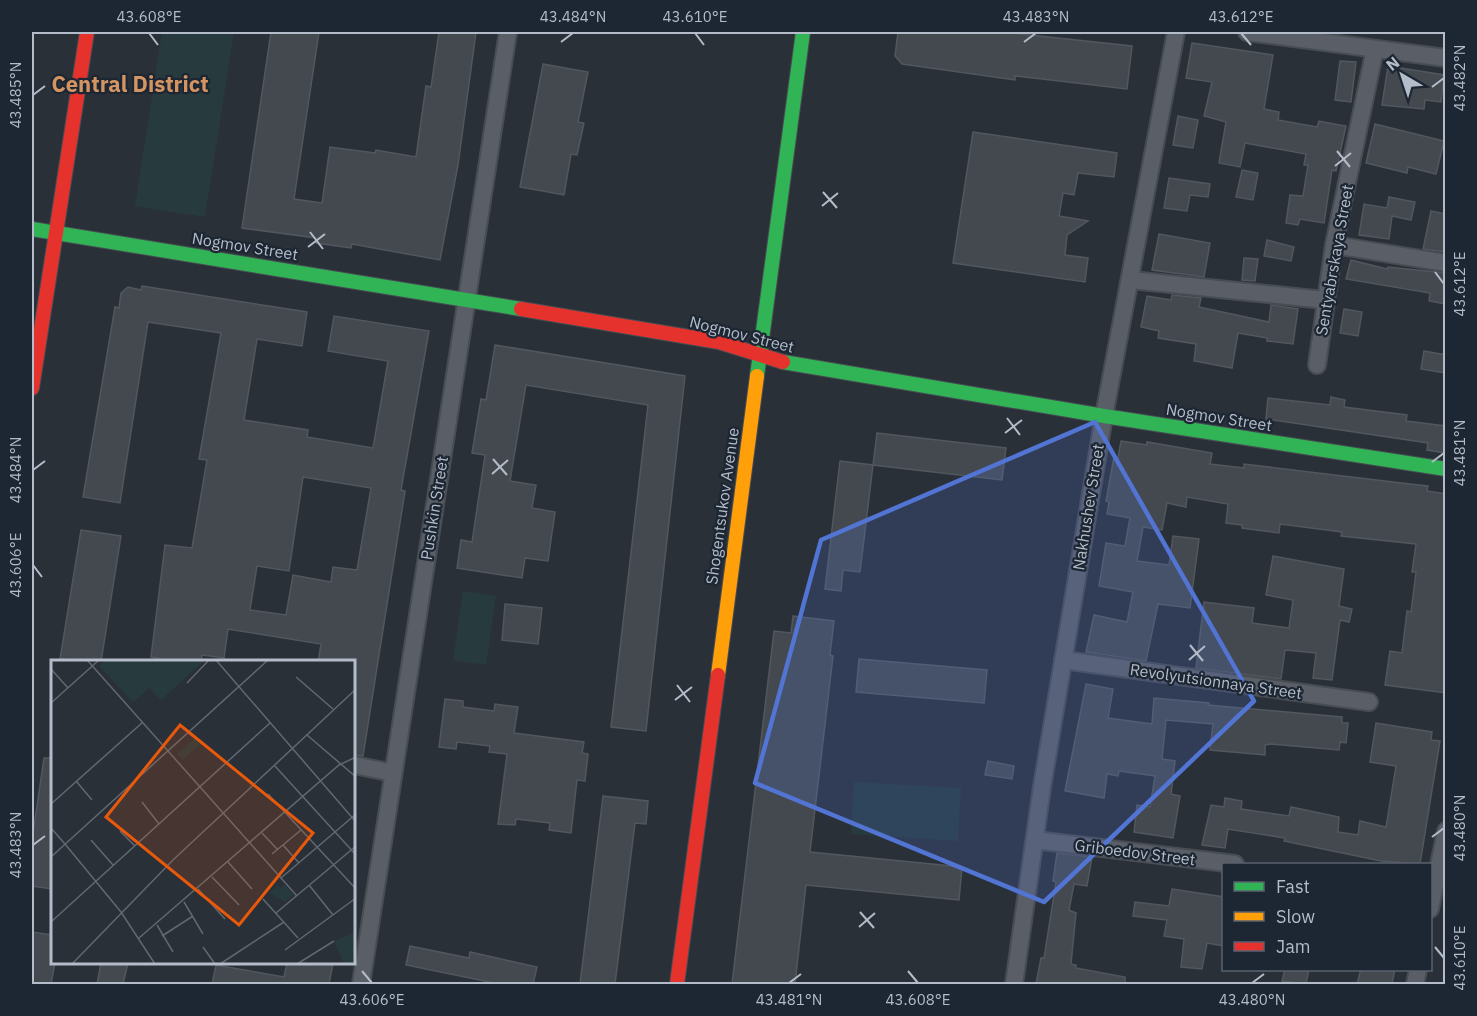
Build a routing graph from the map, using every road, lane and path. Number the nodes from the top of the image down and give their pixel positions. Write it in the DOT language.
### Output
graph roads {
  1 [pos="87,32"];
  2 [pos="508,32"];
  3 [pos="803,32"];
  4 [pos="1176,32"];
  5 [pos="1247,32"];
  6 [pos="1375,49"];
  7 [pos="1446,58"];
  8 [pos="32,229"];
  9 [pos="56,233"];
  10 [pos="1334,245"];
  11 [pos="1446,263"];
  12 [pos="1131,280"];
  13 [pos="466,299"];
  14 [pos="1325,300"];
  15 [pos="759,354"];
  16 [pos="1317,365"];
  17 [pos="32,388"];
  18 [pos="1104,416"];
  19 [pos="1446,469"];
  20 [pos="1063,660"];
  21 [pos="1369,702"];
  22 [pos="356,765"];
  23 [pos="393,773"];
  24 [pos="1446,831"];
  25 [pos="1035,840"];
  26 [pos="1227,863"];
  27 [pos="1432,904"];
  28 [pos="361,984"];
  29 [pos="677,984"];
  30 [pos="1014,984"];
  1 -- 9 [label="street"];
  2 -- 13 [label="street, Pushkin Street"];
  3 -- 15 [label="street, Shogentsukov Avenue"];
  4 -- 12 [label="street, Nakhushev Street"];
  5 -- 6 [label="street"];
  6 -- 7 [label="street"];
  6 -- 10 [label="street, Sentyabrskaya Street"];
  8 -- 9 [label="street, Nogmov Street"];
  9 -- 13 [label="street, Nogmov Street"];
  9 -- 17 [label="street"];
  10 -- 11 [label="street"];
  10 -- 14 [label="street, Sentyabrskaya Street"];
  12 -- 14 [label="street"];
  12 -- 18 [label="street, Nakhushev Street"];
  13 -- 15 [label="street, Nogmov Street"];
  13 -- 23 [label="street, Pushkin Street"];
  14 -- 16 [label="street, Sentyabrskaya Street"];
  15 -- 18 [label="street, Nogmov Street"];
  15 -- 29 [label="street, Shogentsukov Avenue"];
  18 -- 19 [label="street, Nogmov Street"];
  18 -- 20 [label="street, Nakhushev Street"];
  20 -- 21 [label="street, Revolyutsionnaya Street"];
  20 -- 25 [label="street, Nakhushev Street"];
  22 -- 23 [label="street"];
  23 -- 28 [label="street, Pushkin Street"];
  24 -- 27 [label="street"];
  25 -- 26 [label="street, Griboedov Street"];
  25 -- 30 [label="street, Nakhushev Street"];
}
